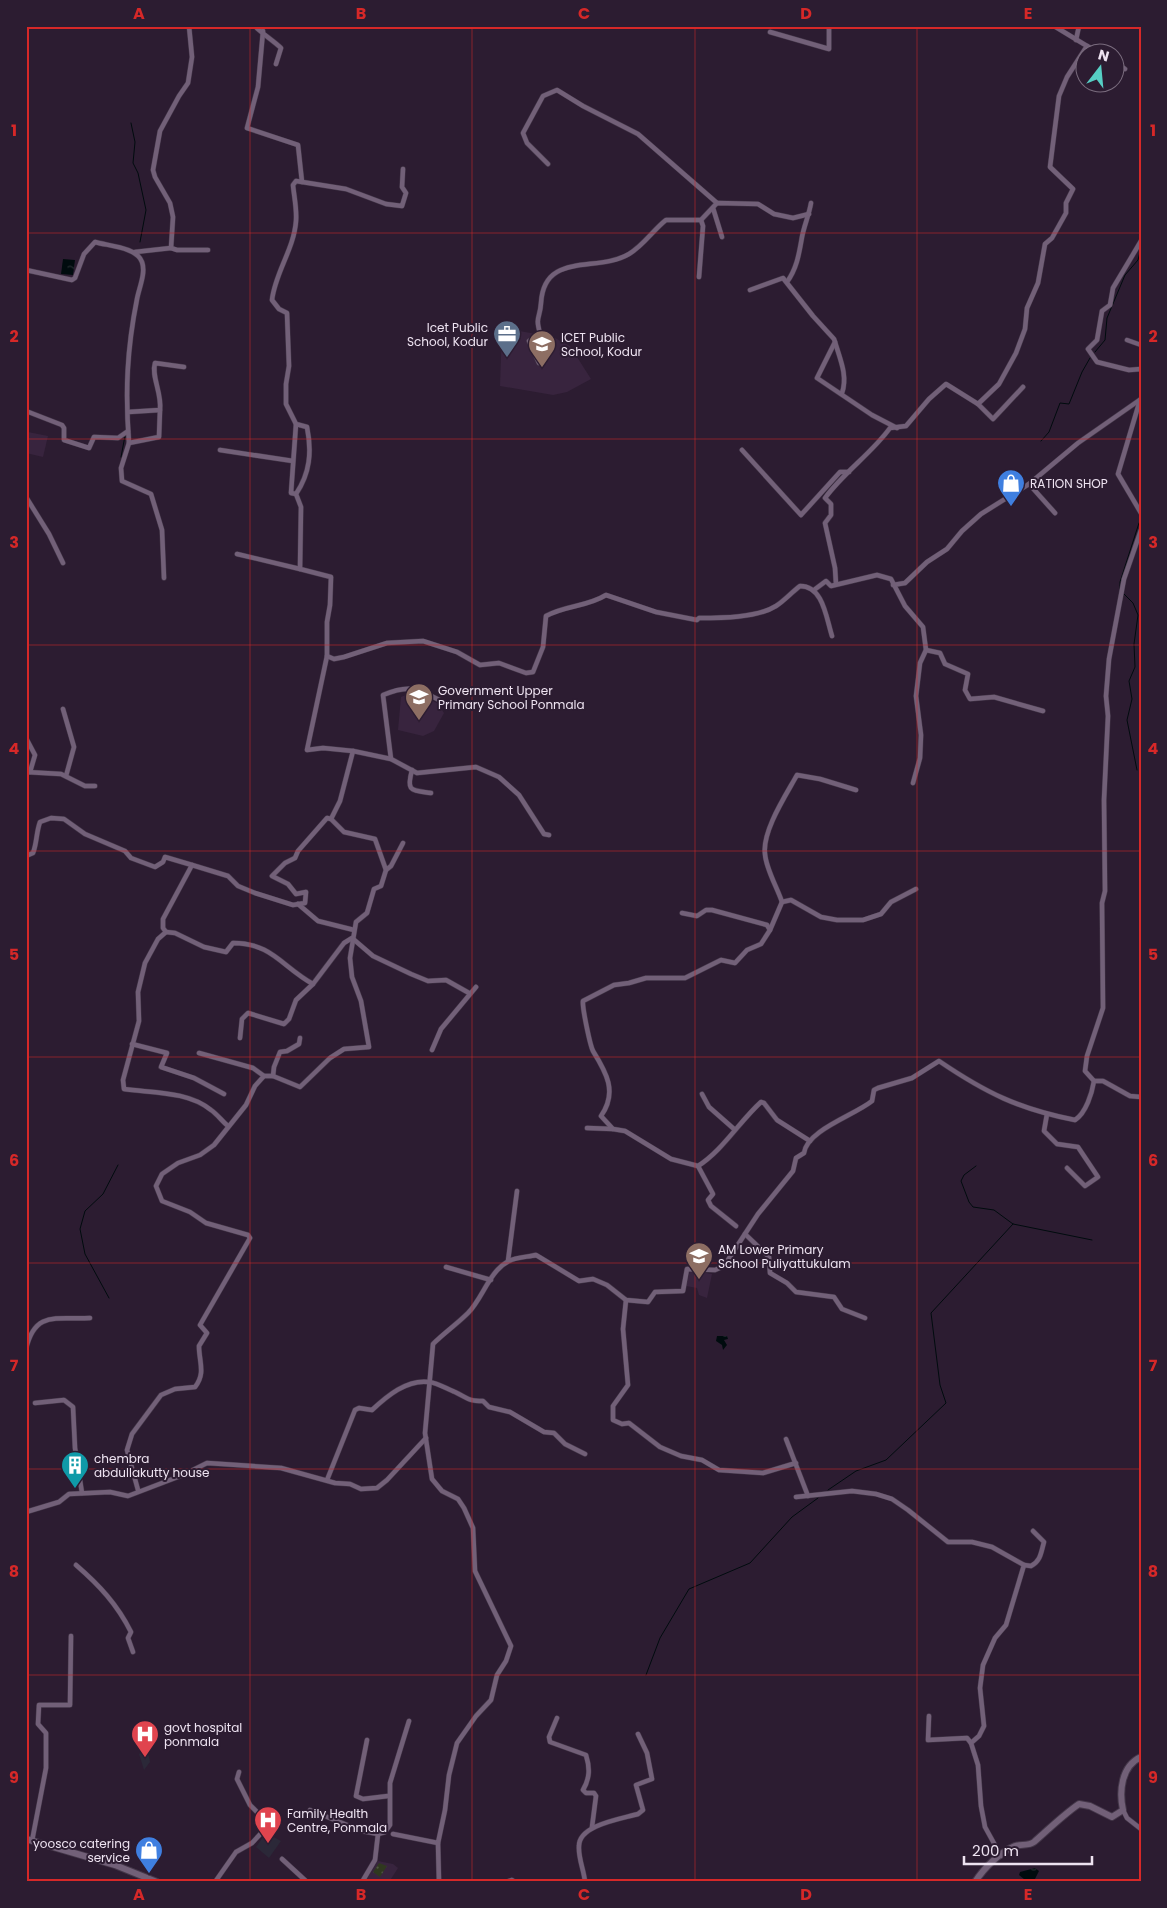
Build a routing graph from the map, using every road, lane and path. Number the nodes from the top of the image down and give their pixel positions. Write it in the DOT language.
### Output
graph roads {
  1 [pos="190,26"];
  2 [pos="255,26"];
  3 [pos="829,26"];
  4 [pos="1054,26"];
  5 [pos="1080,26"];
  6 [pos="263,32"];
  7 [pos="770,32"];
  8 [pos="1076,40"];
  9 [pos="1080,42"];
  10 [pos="276,64"];
  11 [pos="1074,66"];
  12 [pos="267,135"];
  13 [pos="266,142"];
  14 [pos="548,164"];
  15 [pos="403,169"];
  16 [pos="302,182"];
  17 [pos="717,203"];
  18 [pos="811,203"];
  19 [pos="713,208"];
  20 [pos="809,214"];
  21 [pos="701,220"];
  22 [pos="722,236"];
  23 [pos="1141,241"];
  24 [pos="172,248"];
  25 [pos="208,250"];
  26 [pos="134,252"];
  27 [pos="26,270"];
  28 [pos="699,277"];
  29 [pos="788,282"];
  30 [pos="750,290"];
  31 [pos="1127,340"];
  32 [pos="835,342"];
  33 [pos="1141,345"];
  34 [pos="539,363"];
  35 [pos="184,367"];
  36 [pos="1141,370"];
  37 [pos="1141,376"];
  38 [pos="1023,387"];
  39 [pos="842,393"];
  40 [pos="1141,399"];
  41 [pos="978,404"];
  42 [pos="160,410"];
  43 [pos="26,411"];
  44 [pos="128,412"];
  45 [pos="296,424"];
  46 [pos="898,428"];
  47 [pos="128,431"];
  48 [pos="129,443"];
  49 [pos="220,450"];
  50 [pos="742,450"];
  51 [pos="293,461"];
  52 [pos="850,472"];
  53 [pos="1029,484"];
  54 [pos="296,494"];
  55 [pos="26,497"];
  56 [pos="1055,513"];
  57 [pos="1141,513"];
  58 [pos="1141,530"];
  59 [pos="237,554"];
  60 [pos="63,563"];
  61 [pos="300,569"];
  62 [pos="164,578"];
  63 [pos="836,584"];
  64 [pos="892,584"];
  65 [pos="814,590"];
  66 [pos="832,636"];
  67 [pos="926,650"];
  68 [pos="327,656"];
  69 [pos="441,701"];
  70 [pos="63,710"];
  71 [pos="1043,711"];
  72 [pos="26,738"];
  73 [pos="353,751"];
  74 [pos="391,759"];
  75 [pos="412,770"];
  76 [pos="28,772"];
  77 [pos="66,776"];
  78 [pos="913,783"];
  79 [pos="95,786"];
  80 [pos="856,790"];
  81 [pos="431,793"];
  82 [pos="331,819"];
  83 [pos="549,835"];
  84 [pos="403,843"];
  85 [pos="26,856"];
  86 [pos="192,865"];
  87 [pos="386,870"];
  88 [pos="916,889"];
  89 [pos="782,902"];
  90 [pos="298,904"];
  91 [pos="682,913"];
  92 [pos="354,930"];
  93 [pos="770,930"];
  94 [pos="166,932"];
  95 [pos="352,938"];
  96 [pos="313,984"];
  97 [pos="476,987"];
  98 [pos="469,993"];
  99 [pos="240,1038"];
  100 [pos="300,1038"];
  101 [pos="132,1044"];
  102 [pos="432,1050"];
  103 [pos="199,1053"];
  104 [pos="264,1076"];
  105 [pos="273,1076"];
  106 [pos="1094,1081"];
  107 [pos="224,1094"];
  108 [pos="702,1094"];
  109 [pos="1141,1097"];
  110 [pos="1047,1114"];
  111 [pos="228,1126"];
  112 [pos="587,1128"];
  113 [pos="615,1129"];
  114 [pos="734,1129"];
  115 [pos="810,1141"];
  116 [pos="698,1166"];
  117 [pos="1067,1168"];
  118 [pos="516,1192"];
  119 [pos="736,1226"];
  120 [pos="744,1234"];
  121 [pos="508,1261"];
  122 [pos="446,1267"];
  123 [pos="491,1280"];
  124 [pos="626,1300"];
  125 [pos="90,1318"];
  126 [pos="864,1318"];
  127 [pos="26,1349"];
  128 [pos="429,1382"];
  129 [pos="35,1403"];
  130 [pos="426,1438"];
  131 [pos="786,1439"];
  132 [pos="585,1454"];
  133 [pos="796,1463"];
  134 [pos="327,1480"];
  135 [pos="138,1490"];
  136 [pos="82,1493"];
  137 [pos="808,1496"];
  138 [pos="796,1497"];
  139 [pos="26,1512"];
  140 [pos="1033,1530"];
  141 [pos="1024,1564"];
  142 [pos="76,1565"];
  143 [pos="71,1636"];
  144 [pos="133,1652"];
  145 [pos="929,1716"];
  146 [pos="557,1718"];
  147 [pos="409,1721"];
  148 [pos="638,1734"];
  149 [pos="367,1740"];
  150 [pos="971,1742"];
  151 [pos="1141,1757"];
  152 [pos="239,1772"];
  153 [pos="388,1796"];
  154 [pos="310,1810"];
  155 [pos="1123,1810"];
  156 [pos="592,1827"];
  157 [pos="1141,1829"];
  158 [pos="378,1834"];
  159 [pos="393,1834"];
  160 [pos="29,1840"];
  161 [pos="438,1843"];
  162 [pos="1001,1856"];
  163 [pos="282,1860"];
  164 [pos="157,1882"];
  165 [pos="215,1882"];
  166 [pos="307,1882"];
  167 [pos="362,1882"];
  168 [pos="440,1882"];
  169 [pos="506,1882"];
  170 [pos="515,1882"];
  171 [pos="585,1882"];
  172 [pos="975,1882"];
  1 -- 24 [label="street"];
  2 -- 6 [label="street"];
  3 -- 7 [label="street"];
  4 -- 8 [label="street"];
  5 -- 8 [label="street"];
  6 -- 10 [label="street"];
  6 -- 12 [label="street"];
  8 -- 9 [label="street"];
  11 -- 41 [label="street"];
  12 -- 13 [label="street"];
  12 -- 16 [label="street"];
  14 -- 17 [label="street"];
  15 -- 16 [label="street"];
  16 -- 45 [label="street"];
  17 -- 19 [label="street"];
  17 -- 20 [label="street"];
  18 -- 20 [label="street"];
  19 -- 21 [label="street"];
  19 -- 22 [label="street"];
  20 -- 29 [label="street"];
  21 -- 28 [label="street"];
  21 -- 34 [label="street"];
  23 -- 36 [label="street"];
  24 -- 25 [label="street"];
  24 -- 26 [label="street"];
  26 -- 27 [label="street"];
  26 -- 44 [label="street"];
  29 -- 30 [label="street"];
  29 -- 32 [label="street"];
  31 -- 33 [label="street"];
  32 -- 39 [label="street"];
  32 -- 39 [label="street"];
  35 -- 42 [label="street"];
  36 -- 37 [label="street"];
  38 -- 41 [label="street"];
  39 -- 46 [label="street"];
  40 -- 53 [label="street"];
  40 -- 57 [label="street"];
  41 -- 46 [label="street"];
  42 -- 44 [label="street"];
  42 -- 48 [label="street"];
  43 -- 47 [label="street"];
  44 -- 47 [label="street"];
  45 -- 51 [label="street"];
  45 -- 54 [label="street"];
  46 -- 52 [label="street"];
  47 -- 48 [label="street"];
  48 -- 62 [label="street"];
  49 -- 51 [label="street"];
  50 -- 52 [label="street"];
  51 -- 54 [label="street"];
  52 -- 63 [label="street"];
  53 -- 56 [label="street"];
  53 -- 64 [label="street"];
  54 -- 61 [label="street"];
  55 -- 60 [label="street"];
  58 -- 106 [label="street"];
  59 -- 61 [label="street"];
  61 -- 68 [label="street"];
  64 -- 65 [label="street"];
  64 -- 67 [label="street"];
  65 -- 66 [label="street"];
  65 -- 68 [label="street"];
  67 -- 71 [label="street"];
  67 -- 78 [label="street"];
  68 -- 73 [label="street"];
  69 -- 74 [label="street"];
  70 -- 77 [label="street"];
  72 -- 76 [label="street"];
  73 -- 74 [label="street"];
  73 -- 82 [label="street"];
  74 -- 75 [label="street"];
  75 -- 81 [label="street"];
  75 -- 83 [label="street"];
  76 -- 77 [label="street"];
  77 -- 79 [label="street"];
  80 -- 89 [label="street"];
  82 -- 87 [label="street"];
  82 -- 90 [label="street"];
  84 -- 87 [label="street"];
  85 -- 86 [label="street"];
  86 -- 90 [label="street"];
  86 -- 94 [label="street"];
  87 -- 92 [label="street"];
  88 -- 89 [label="street"];
  89 -- 93 [label="street"];
  90 -- 92 [label="street"];
  91 -- 93 [label="street"];
  92 -- 95 [label="street"];
  93 -- 113 [label="street"];
  94 -- 96 [label="street"];
  94 -- 101 [label="street"];
  95 -- 96 [label="street"];
  95 -- 98 [label="street"];
  95 -- 105 [label="street"];
  96 -- 99 [label="street"];
  97 -- 98 [label="street"];
  98 -- 102 [label="street"];
  100 -- 105 [label="street"];
  101 -- 107 [label="street"];
  101 -- 111 [label="street"];
  103 -- 104 [label="street"];
  104 -- 105 [label="street"];
  104 -- 111 [label="street"];
  106 -- 109 [label="street"];
  106 -- 110 [label="street"];
  108 -- 114 [label="street"];
  110 -- 115 [label="street"];
  110 -- 117 [label="street"];
  111 -- 135 [label="street"];
  112 -- 113 [label="street"];
  113 -- 116 [label="street"];
  114 -- 115 [label="street"];
  114 -- 116 [label="street"];
  115 -- 120 [label="street"];
  116 -- 119 [label="street"];
  118 -- 121 [label="street"];
  120 -- 124 [label="street"];
  120 -- 126 [label="street"];
  121 -- 123 [label="street"];
  121 -- 124 [label="street"];
  122 -- 123 [label="street"];
  123 -- 128 [label="street"];
  124 -- 133 [label="street"];
  125 -- 127 [label="street"];
  128 -- 130 [label="street"];
  128 -- 132 [label="street"];
  128 -- 134 [label="street"];
  129 -- 136 [label="street"];
  130 -- 134 [label="street"];
  130 -- 161 [label="street"];
  131 -- 133 [label="street"];
  133 -- 137 [label="street"];
  134 -- 135 [label="street"];
  135 -- 136 [label="street"];
  136 -- 139 [label="street"];
  137 -- 138 [label="street"];
  137 -- 141 [label="street"];
  140 -- 141 [label="street"];
  141 -- 150 [label="street"];
  142 -- 144 [label="street"];
  143 -- 160 [label="street"];
  145 -- 150 [label="street"];
  146 -- 156 [label="street"];
  147 -- 153 [label="street"];
  148 -- 156 [label="street"];
  149 -- 153 [label="street"];
  150 -- 162 [label="street"];
  151 -- 155 [label="street"];
  152 -- 165 [label="street"];
  153 -- 158 [label="street"];
  154 -- 158 [label="street"];
  155 -- 157 [label="street"];
  155 -- 162 [label="street"];
  156 -- 171 [label="street"];
  158 -- 167 [label="street"];
  159 -- 161 [label="street"];
  160 -- 164 [label="street"];
  161 -- 168 [label="street"];
  162 -- 172 [label="street"];
  163 -- 166 [label="street"];
  169 -- 170 [label="street"];
}
